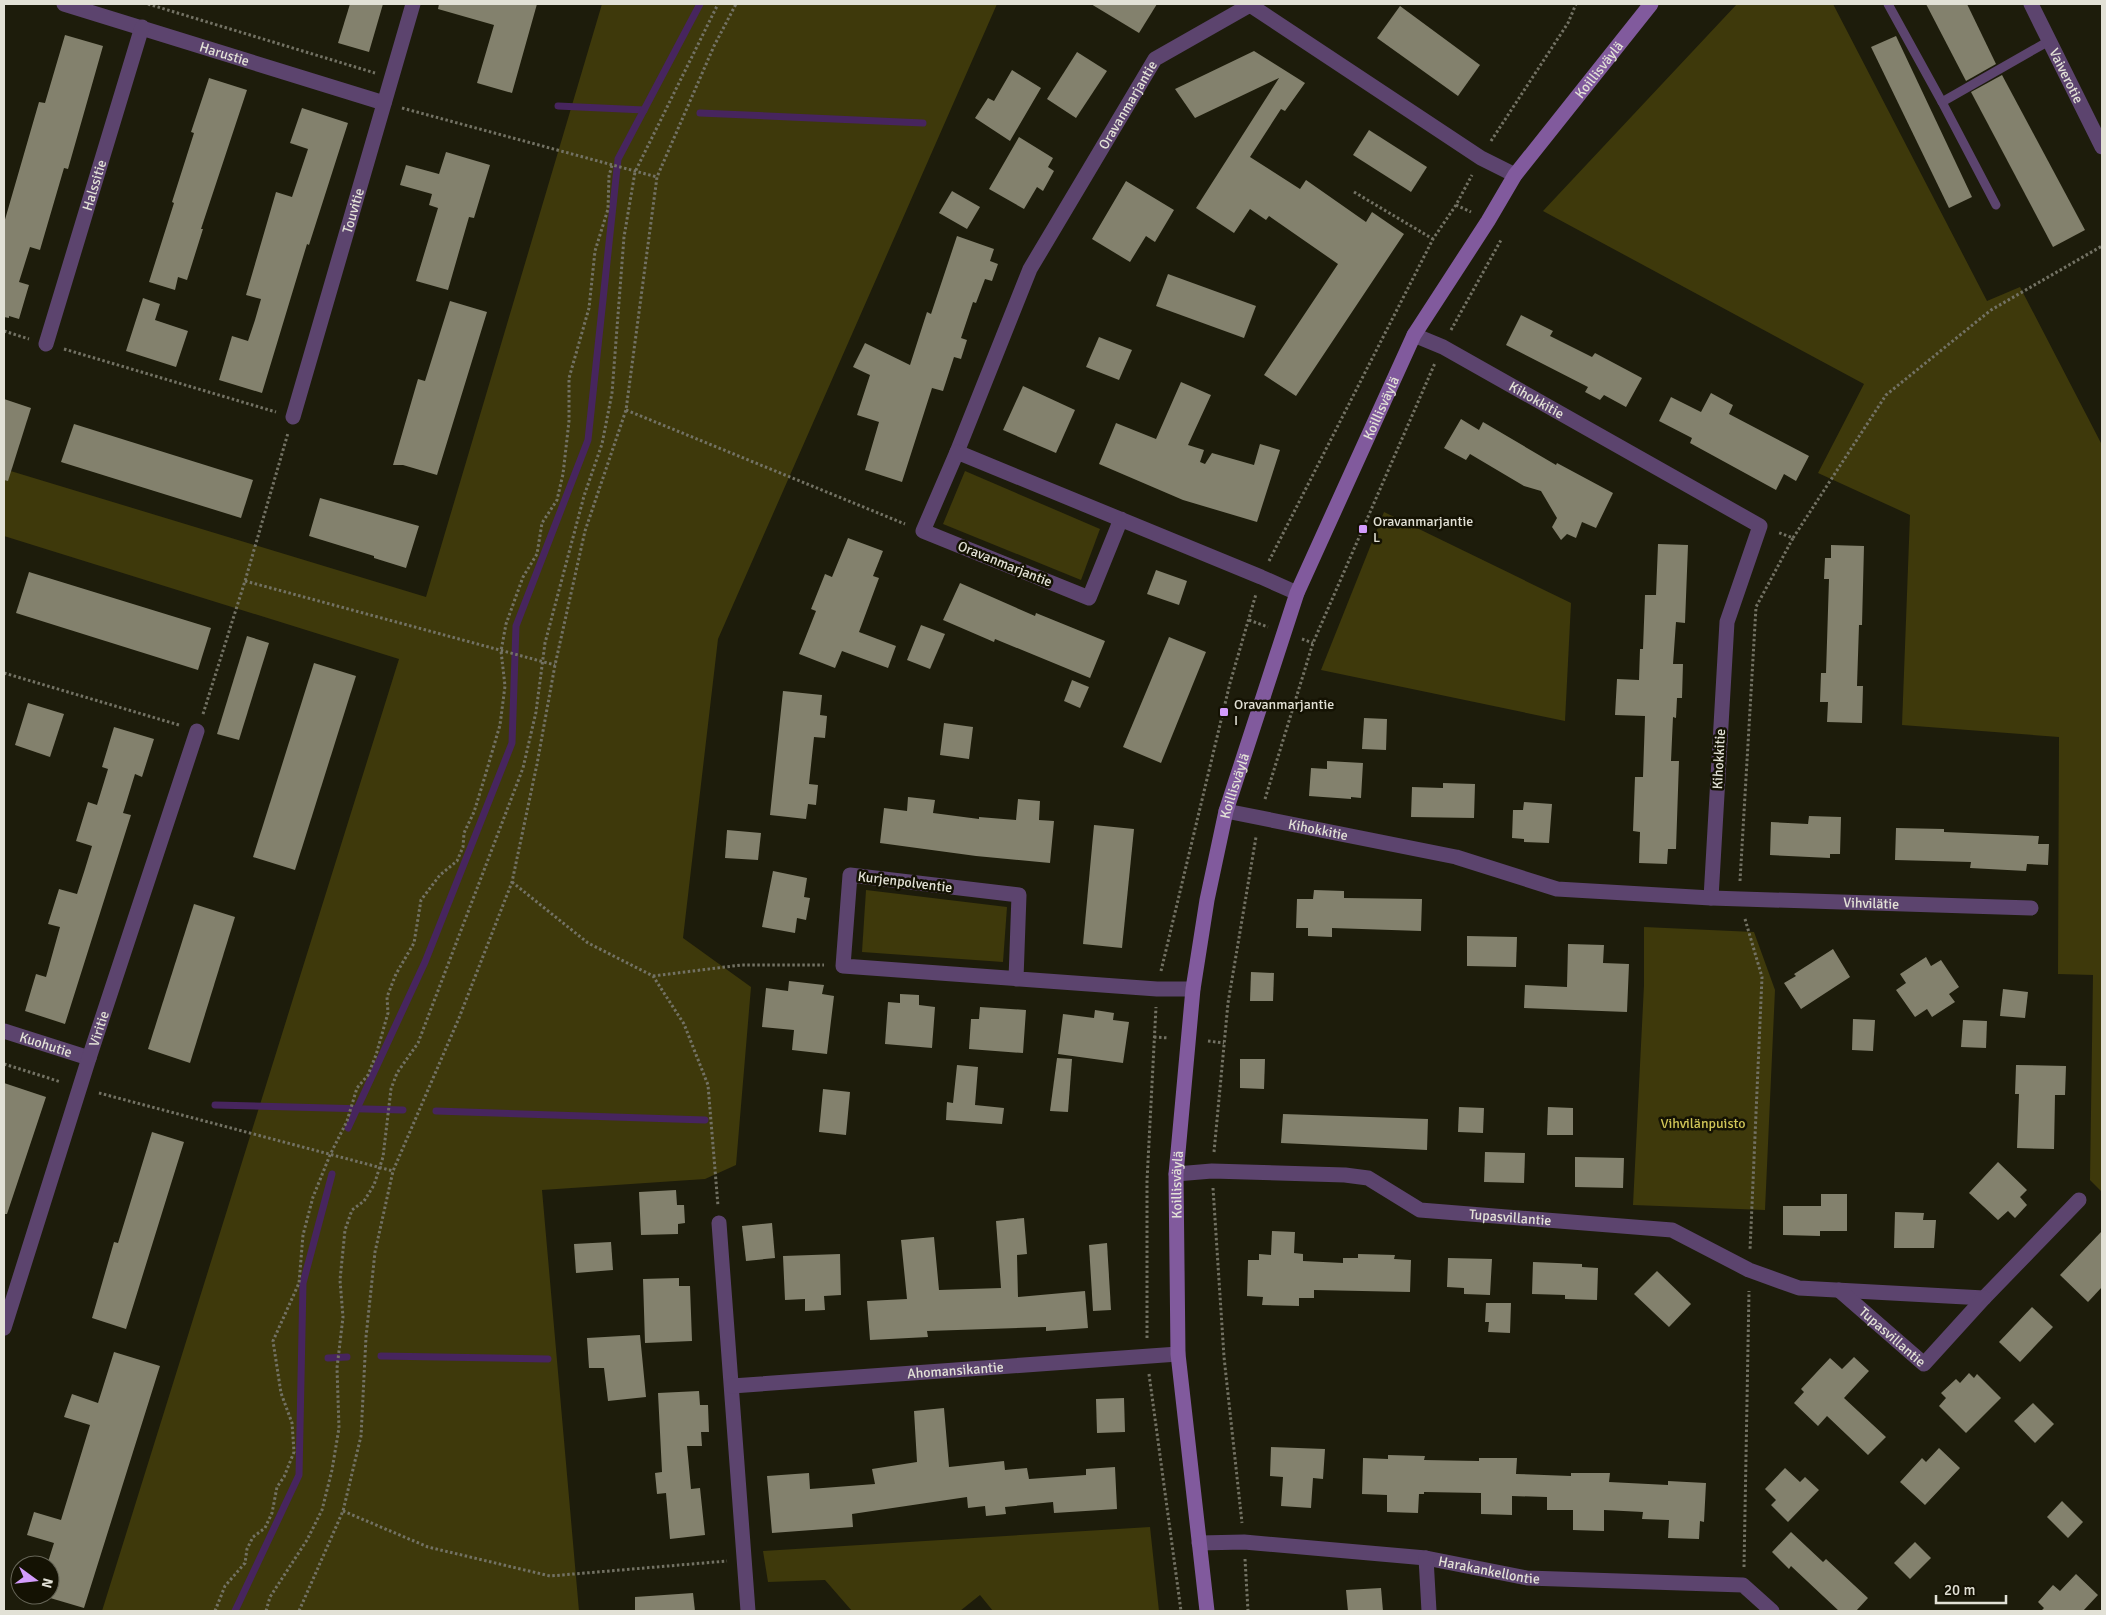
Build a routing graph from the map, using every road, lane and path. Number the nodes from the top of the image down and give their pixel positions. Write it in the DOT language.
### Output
graph roads {
  1 [pos="64,4"];
  2 [pos="148,4"];
  3 [pos="413,4"];
  4 [pos="718,4"];
  5 [pos="736,4"];
  6 [pos="1251,4"];
  7 [pos="1576,4"];
  8 [pos="1651,4"];
  9 [pos="1888,4"];
  10 [pos="2030,4"];
  11 [pos="142,27"];
  12 [pos="2049,41"];
  13 [pos="390,77"];
  14 [pos="1942,102"];
  15 [pos="384,103"];
  16 [pos="2102,147"];
  17 [pos="1481,158"];
  18 [pos="612,165"];
  19 [pos="635,172"];
  20 [pos="1515,175"];
  21 [pos="657,177"];
  22 [pos="1354,192"];
  23 [pos="1456,204"];
  24 [pos="1996,205"];
  25 [pos="1488,221"];
  26 [pos="1433,239"];
  27 [pos="2102,246"];
  28 [pos="4,331"];
  29 [pos="1414,335"];
  30 [pos="46,344"];
  31 [pos="1443,347"];
  32 [pos="626,410"];
  33 [pos="293,417"];
  34 [pos="957,452"];
  35 [pos="1121,519"];
  36 [pos="1760,526"];
  37 [pos="923,532"];
  38 [pos="1793,538"];
  39 [pos="1261,577"];
  40 [pos="245,581"];
  41 [pos="1297,593"];
  42 [pos="501,651"];
  43 [pos="555,666"];
  44 [pos="4,673"];
  45 [pos="198,731"];
  46 [pos="1226,810"];
  47 [pos="1259,818"];
  48 [pos="512,882"];
  49 [pos="1711,898"];
  50 [pos="1739,898"];
  51 [pos="2031,908"];
  52 [pos="843,966"];
  53 [pos="653,976"];
  54 [pos="1016,979"];
  55 [pos="1193,988"];
  56 [pos="1157,989"];
  57 [pos="4,1031"];
  58 [pos="89,1058"];
  59 [pos="4,1064"];
  60 [pos="80,1088"];
  61 [pos="330,1155"];
  62 [pos="380,1168"];
  63 [pos="393,1172"];
  64 [pos="1212,1172"];
  65 [pos="1176,1174"];
  66 [pos="2079,1200"];
  67 [pos="719,1223"];
  68 [pos="1749,1270"];
  69 [pos="1839,1290"];
  70 [pos="1984,1298"];
  71 [pos="4,1328"];
  72 [pos="1178,1354"];
  73 [pos="1147,1355"];
  74 [pos="732,1386"];
  75 [pos="344,1511"];
  76 [pos="1244,1542"];
  77 [pos="1199,1543"];
  78 [pos="1426,1558"];
  79 [pos="744,1560"];
  80 [pos="1743,1585"];
  81 [pos="215,1611"];
  82 [pos="266,1611"];
  83 [pos="299,1611"];
  84 [pos="748,1611"];
  85 [pos="1181,1611"];
  86 [pos="1207,1611"];
  87 [pos="1248,1611"];
  88 [pos="1429,1611"];
  89 [pos="1772,1611"];
  1 -- 11 [label="street, Harustie"];
  2 -- 13 [label="path"];
  3 -- 13 [label="street, Touvitie"];
  4 -- 19 [label="path"];
  5 -- 21 [label="path"];
  6 -- 17 [label="street, Oravanmarjantie"];
  6 -- 34 [label="street, Oravanmarjantie"];
  7 -- 17 [label="path"];
  8 -- 20 [label="street, Koillisväylä"];
  9 -- 14 [label="lane"];
  10 -- 12 [label="street, Vaiverotie"];
  11 -- 15 [label="street, Harustie"];
  11 -- 30 [label="street, Halssitie"];
  12 -- 14 [label="lane"];
  12 -- 16 [label="street, Vaiverotie"];
  13 -- 15 [label="street, Touvitie"];
  14 -- 24 [label="lane"];
  15 -- 18 [label="path"];
  15 -- 33 [label="street, Touvitie"];
  17 -- 20 [label="street, Oravanmarjantie"];
  17 -- 23 [label="path"];
  18 -- 19 [label="path"];
  18 -- 42 [label="path"];
  19 -- 21 [label="path"];
  19 -- 62 [label="path"];
  20 -- 25 [label="street, Koillisväylä"];
  21 -- 32 [label="path"];
  22 -- 26 [label="path"];
  23 -- 25 [label="path"];
  23 -- 26 [label="path"];
  25 -- 29 [label="street, Koillisväylä"];
  25 -- 31 [label="path"];
  26 -- 39 [label="path"];
  27 -- 38 [label="path"];
  28 -- 30 [label="path"];
  29 -- 31 [label="street, Kihokkitie"];
  29 -- 41 [label="street, Koillisväylä"];
  30 -- 33 [label="path"];
  31 -- 36 [label="street, Kihokkitie"];
  31 -- 47 [label="path"];
  32 -- 37 [label="path"];
  32 -- 43 [label="path"];
  33 -- 40 [label="path"];
  34 -- 35 [label="street"];
  34 -- 37 [label="street, Oravanmarjantie"];
  35 -- 37 [label="street, Oravanmarjantie"];
  35 -- 39 [label="street"];
  36 -- 38 [label="path"];
  36 -- 49 [label="street, Kihokkitie"];
  38 -- 50 [label="path"];
  39 -- 41 [label="street"];
  39 -- 56 [label="path"];
  40 -- 42 [label="path"];
  40 -- 45 [label="path"];
  41 -- 46 [label="street, Koillisväylä"];
  42 -- 43 [label="path"];
  42 -- 61 [label="path"];
  43 -- 48 [label="path"];
  44 -- 45 [label="path"];
  45 -- 58 [label="street, Viritie"];
  46 -- 47 [label="street, Kihokkitie"];
  46 -- 55 [label="street, Koillisväylä"];
  47 -- 49 [label="street, Kihokkitie"];
  47 -- 64 [label="path"];
  48 -- 53 [label="path"];
  48 -- 63 [label="path"];
  49 -- 50 [label="street, Vihvilätie"];
  50 -- 51 [label="street, Vihvilätie"];
  50 -- 68 [label="path"];
  52 -- 53 [label="path"];
  52 -- 54 [label="street"];
  52 -- 54 [label="street, Kurjenpolventie"];
  53 -- 67 [label="path"];
  54 -- 56 [label="street"];
  55 -- 56 [label="street"];
  55 -- 65 [label="street, Koillisväylä"];
  56 -- 73 [label="path"];
  57 -- 58 [label="street, Kuohutie"];
  58 -- 60 [label="street, Viritie"];
  59 -- 60 [label="path"];
  60 -- 61 [label="path"];
  60 -- 71 [label="street, Viritie"];
  61 -- 62 [label="path"];
  61 -- 81 [label="path"];
  62 -- 63 [label="path"];
  62 -- 82 [label="path"];
  63 -- 75 [label="path"];
  64 -- 65 [label="street, Tupasvillantie"];
  64 -- 68 [label="street, Tupasvillantie"];
  64 -- 76 [label="path"];
  65 -- 72 [label="street, Koillisväylä"];
  66 -- 70 [label="street, Tupasvillantie"];
  67 -- 74 [label="street"];
  68 -- 69 [label="street, Tupasvillantie"];
  68 -- 80 [label="path"];
  69 -- 70 [label="street, Tupasvillantie"];
  69 -- 70 [label="street, Tupasvillantie"];
  72 -- 73 [label="street, Ahomansikantie"];
  72 -- 77 [label="street, Koillisväylä"];
  73 -- 74 [label="street, Ahomansikantie"];
  73 -- 85 [label="path"];
  74 -- 79 [label="street"];
  75 -- 79 [label="path"];
  75 -- 83 [label="path"];
  76 -- 77 [label="street, Harakankellontie"];
  76 -- 78 [label="street, Harakankellontie"];
  76 -- 87 [label="path"];
  77 -- 86 [label="street, Koillisväylä"];
  78 -- 80 [label="street, Harakankellontie"];
  78 -- 88 [label="street"];
  79 -- 84 [label="street"];
  80 -- 89 [label="street"];
}
